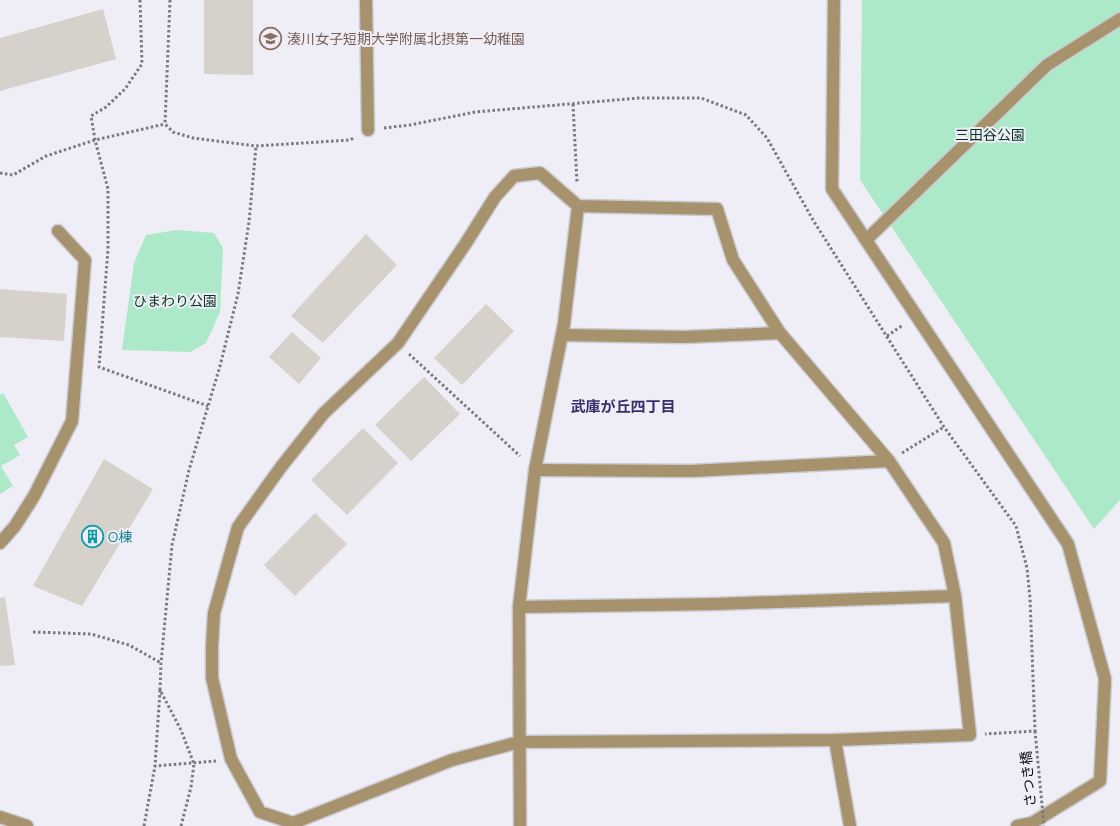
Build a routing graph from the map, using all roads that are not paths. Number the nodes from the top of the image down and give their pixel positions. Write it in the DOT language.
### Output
graph roads {
  1 [pos="366,0"];
  2 [pos="834,0"];
  3 [pos="1120,19"];
  4 [pos="368,130"];
  5 [pos="578,206"];
  6 [pos="58,231"];
  7 [pos="866,240"];
  8 [pos="780,332"];
  9 [pos="562,335"];
  10 [pos="889,461"];
  11 [pos="535,470"];
  12 [pos="0,543"];
  13 [pos="955,596"];
  14 [pos="519,607"];
  15 [pos="835,740"];
  16 [pos="519,742"];
  17 [pos="0,817"];
  18 [pos="27,826"];
  19 [pos="520,826"];
  20 [pos="850,826"];
  21 [pos="1017,826"];
  1 -- 4 [label="street"];
  2 -- 7 [label="street"];
  3 -- 7 [label="street"];
  5 -- 8 [label="street"];
  5 -- 9 [label="street"];
  5 -- 16 [label="street"];
  6 -- 12 [label="street"];
  7 -- 21 [label="street"];
  8 -- 9 [label="street"];
  8 -- 10 [label="street"];
  9 -- 11 [label="street"];
  10 -- 11 [label="street"];
  10 -- 13 [label="street"];
  11 -- 14 [label="street"];
  13 -- 14 [label="street"];
  13 -- 15 [label="street"];
  14 -- 16 [label="street"];
  15 -- 16 [label="street"];
  15 -- 20 [label="street"];
  16 -- 19 [label="street"];
  17 -- 18 [label="street"];
}
